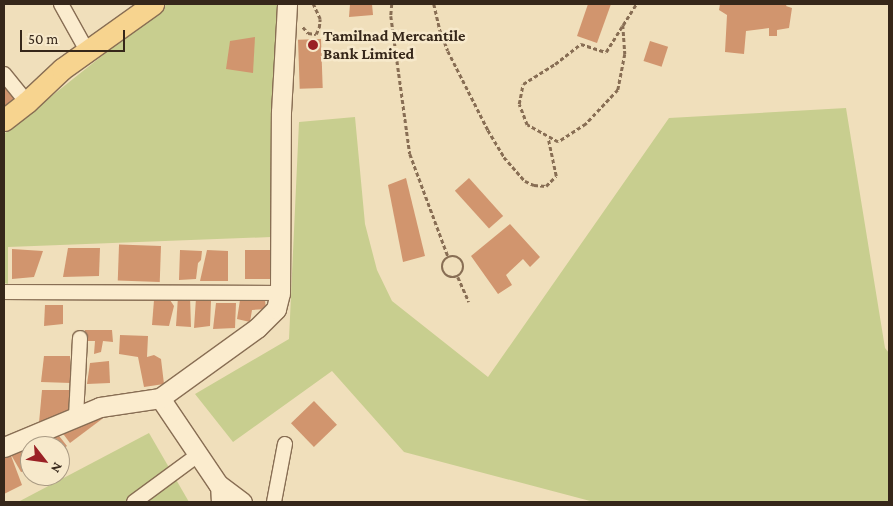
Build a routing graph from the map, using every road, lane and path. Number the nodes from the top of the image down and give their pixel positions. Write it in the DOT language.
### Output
graph roads {
  1 [pos="61,4"];
  2 [pos="153,4"];
  3 [pos="287,4"];
  4 [pos="314,4"];
  5 [pos="392,4"];
  6 [pos="434,4"];
  7 [pos="636,4"];
  8 [pos="303,22"];
  9 [pos="622,25"];
  10 [pos="87,51"];
  11 [pos="4,74"];
  12 [pos="27,102"];
  13 [pos="4,120"];
  14 [pos="547,137"];
  15 [pos="448,256"];
  16 [pos="458,276"];
  17 [pos="4,292"];
  18 [pos="280,293"];
  19 [pos="470,302"];
  20 [pos="80,338"];
  21 [pos="160,398"];
  22 [pos="76,417"];
  23 [pos="284,444"];
  24 [pos="4,447"];
  25 [pos="198,455"];
  26 [pos="218,493"];
  27 [pos="134,502"];
  28 [pos="242,502"];
  29 [pos="274,502"];
  1 -- 10 [label="street"];
  2 -- 10 [label="main road"];
  3 -- 18 [label="main road"];
  4 -- 8 [label="path"];
  5 -- 15 [label="path"];
  6 -- 14 [label="path"];
  7 -- 9 [label="path"];
  9 -- 14 [label="path"];
  9 -- 14 [label="path"];
  10 -- 12 [label="main road"];
  11 -- 12 [label="street"];
  12 -- 13 [label="main road"];
  15 -- 16 [label="path"];
  15 -- 16 [label="path"];
  16 -- 19 [label="path"];
  17 -- 18 [label="street"];
  18 -- 21 [label="main road"];
  20 -- 22 [label="street"];
  21 -- 22 [label="main road"];
  21 -- 25 [label="main road"];
  22 -- 24 [label="main road"];
  23 -- 29 [label="street"];
  25 -- 26 [label="main road"];
  25 -- 27 [label="street"];
  26 -- 28 [label="main road"];
}
